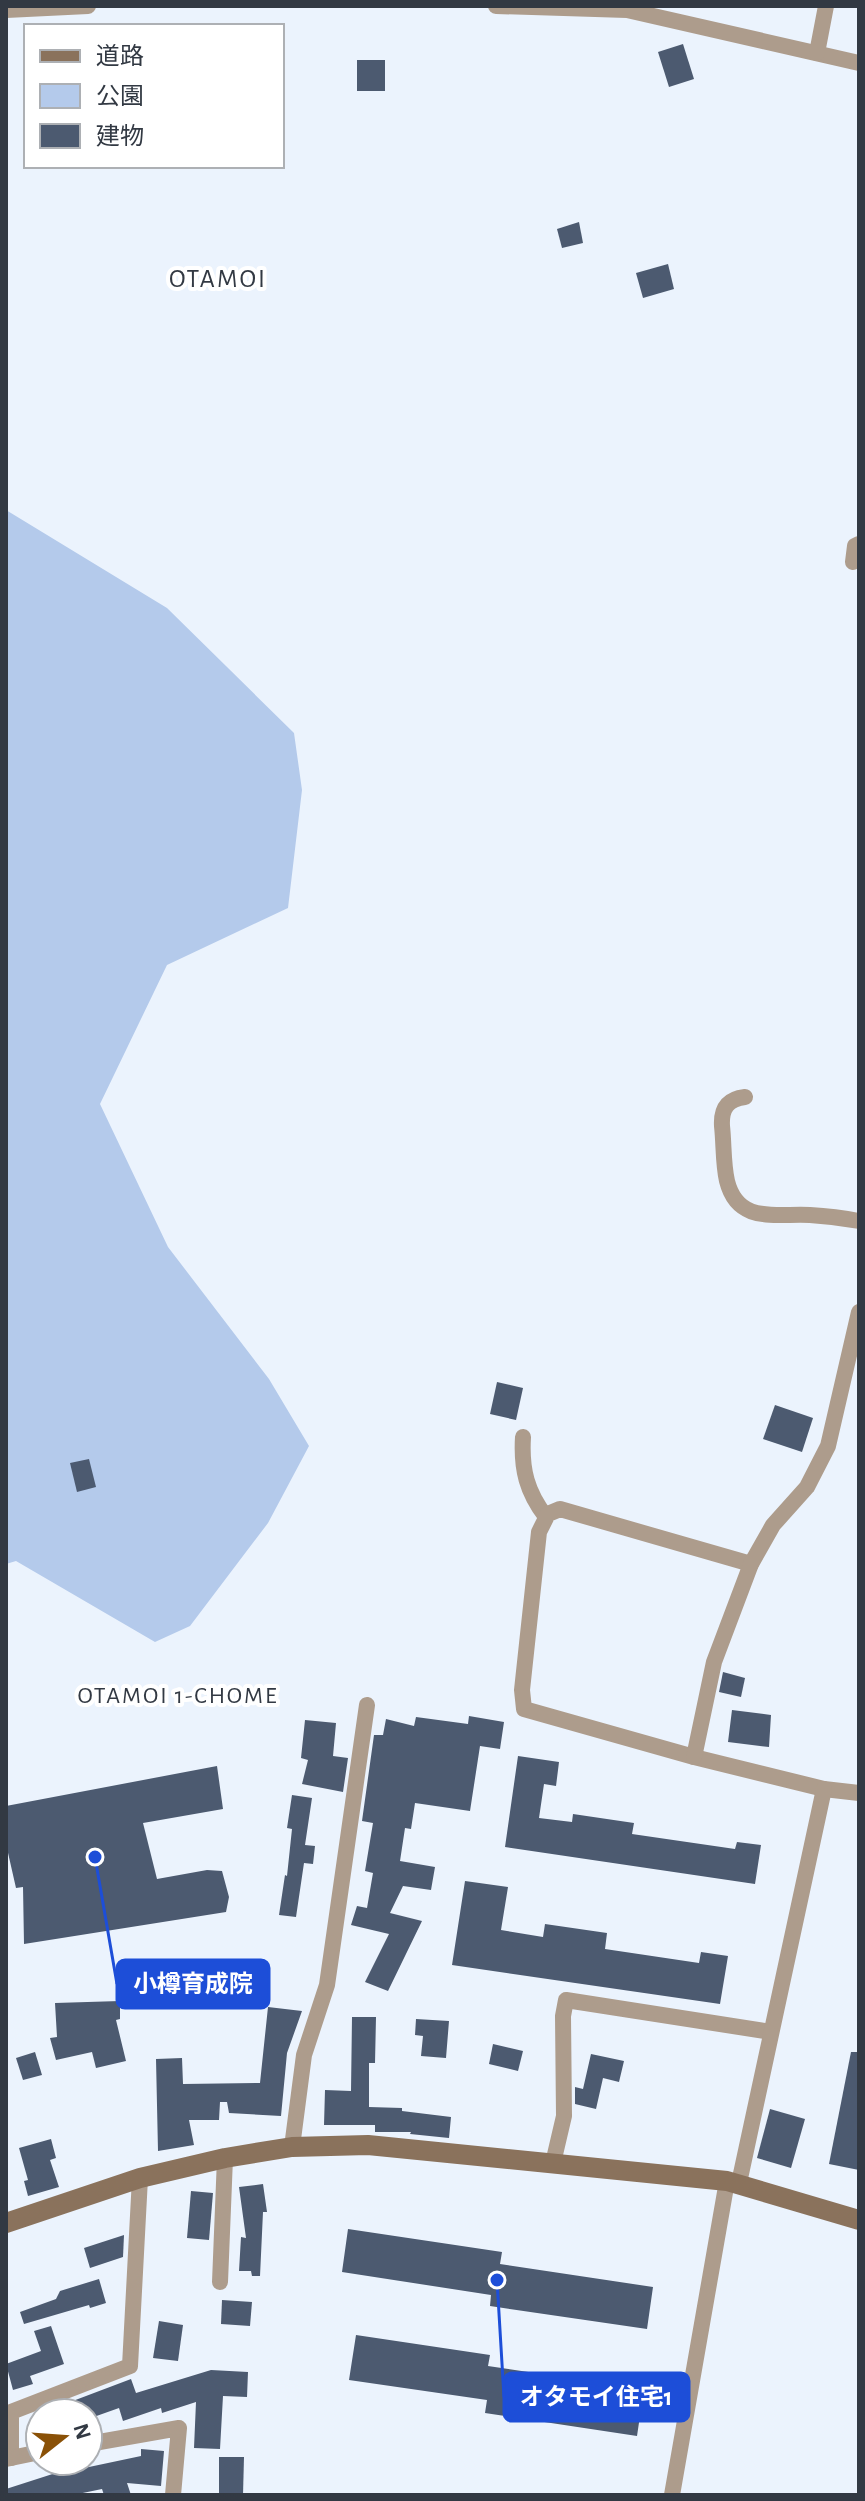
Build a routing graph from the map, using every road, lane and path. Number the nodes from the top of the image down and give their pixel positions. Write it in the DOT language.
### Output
graph roads {
  1 [pos="88,6"];
  2 [pos="496,6"];
  3 [pos="826,6"];
  4 [pos="564,7"];
  5 [pos="6,10"];
  6 [pos="817,53"];
  7 [pos="859,63"];
  8 [pos="859,544"];
  9 [pos="853,562"];
  10 [pos="745,1097"];
  11 [pos="859,1221"];
  12 [pos="859,1312"];
  13 [pos="523,1437"];
  14 [pos="546,1517"];
  15 [pos="751,1564"];
  16 [pos="367,1705"];
  17 [pos="694,1757"];
  18 [pos="824,1789"];
  19 [pos="859,1793"];
  20 [pos="771,2032"];
  21 [pos="292,2147"];
  22 [pos="225,2158"];
  23 [pos="553,2163"];
  24 [pos="140,2178"];
  25 [pos="733,2182"];
  26 [pos="859,2220"];
  27 [pos="6,2223"];
  28 [pos="220,2282"];
  29 [pos="104,2441"];
  30 [pos="8,2458"];
  31 [pos="173,2495"];
  32 [pos="672,2495"];
  1 -- 5 [label="street"];
  2 -- 4 [label="street"];
  3 -- 6 [label="street"];
  4 -- 6 [label="street"];
  6 -- 7 [label="street"];
  8 -- 9 [label="street"];
  10 -- 11 [label="street"];
  12 -- 15 [label="street"];
  13 -- 14 [label="street"];
  14 -- 15 [label="street"];
  14 -- 17 [label="street"];
  15 -- 17 [label="street"];
  16 -- 21 [label="street"];
  17 -- 18 [label="street"];
  18 -- 19 [label="street"];
  18 -- 20 [label="street"];
  20 -- 23 [label="street"];
  20 -- 25 [label="street"];
  21 -- 22 [label="street"];
  21 -- 23 [label="street"];
  22 -- 24 [label="street"];
  22 -- 28 [label="street"];
  23 -- 25 [label="street"];
  24 -- 27 [label="street"];
  24 -- 30 [label="street"];
  25 -- 26 [label="street"];
  25 -- 32 [label="street"];
  29 -- 31 [label="street"];
}
